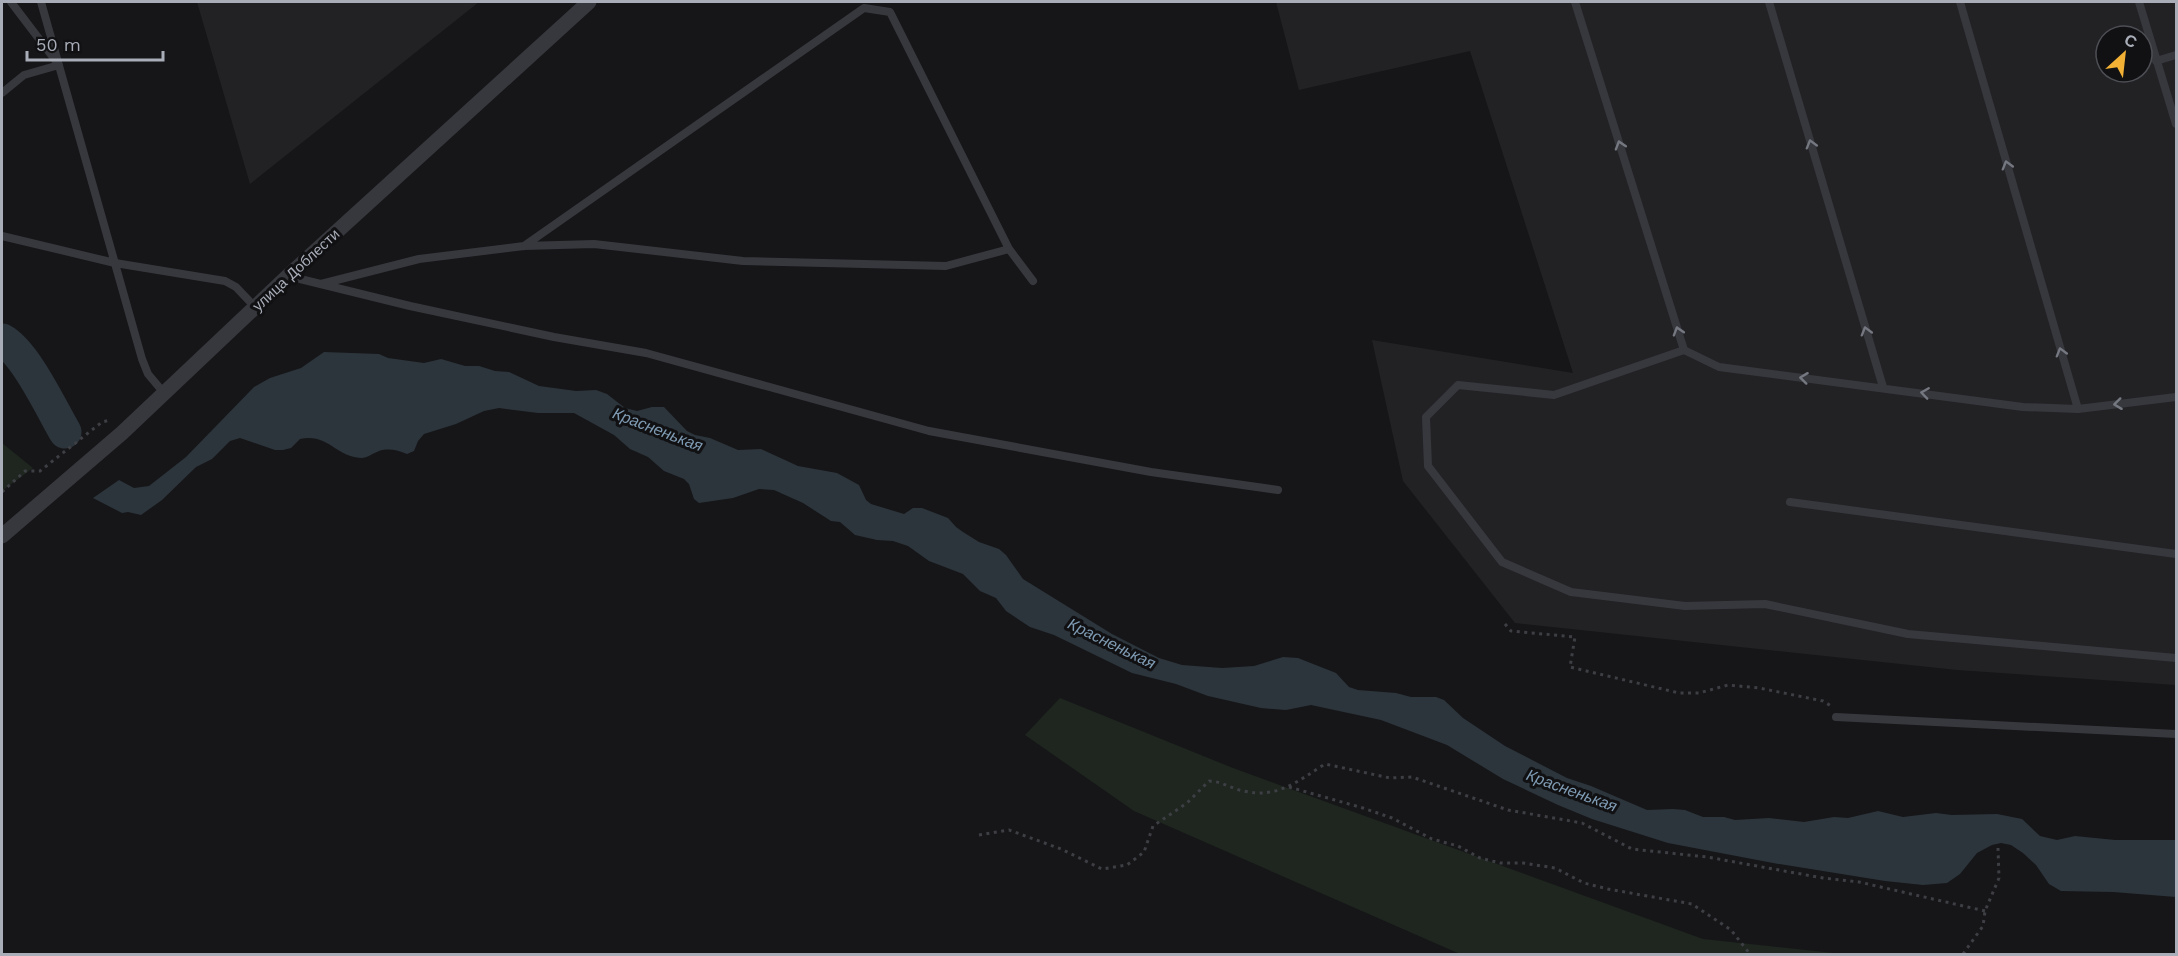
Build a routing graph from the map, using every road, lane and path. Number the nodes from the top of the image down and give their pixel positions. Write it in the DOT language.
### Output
graph roads {
  1 [pos="11,2"];
  2 [pos="41,2"];
  3 [pos="589,2"];
  4 [pos="1575,2"];
  5 [pos="1769,2"];
  6 [pos="1960,2"];
  7 [pos="2139,2"];
  8 [pos="2176,55"];
  9 [pos="2156,61"];
  10 [pos="59,66"];
  11 [pos="2,93"];
  12 [pos="2176,124"];
  13 [pos="2,236"];
  14 [pos="524,246"];
  15 [pos="1009,249"];
  16 [pos="114,263"];
  17 [pos="288,276"];
  18 [pos="1033,281"];
  19 [pos="320,284"];
  20 [pos="255,307"];
  21 [pos="1684,350"];
  22 [pos="1883,387"];
  23 [pos="164,393"];
  24 [pos="2176,397"];
  25 [pos="2078,409"];
  26 [pos="112,420"];
  27 [pos="1278,490"];
  28 [pos="2,492"];
  29 [pos="1790,502"];
  30 [pos="2,536"];
  31 [pos="2176,554"];
  32 [pos="1505,624"];
  33 [pos="2176,658"];
  34 [pos="1836,717"];
  35 [pos="1854,718"];
  36 [pos="2176,734"];
  37 [pos="1289,787"];
  38 [pos="979,835"];
  39 [pos="1998,848"];
  40 [pos="1985,911"];
  41 [pos="1750,954"];
  42 [pos="1963,954"];
  1 -- 10 [label="lane"];
  2 -- 10 [label="lane"];
  3 -- 17 [label="street, улица Доблести"];
  21 -- 4 [label="lane, one-way"];
  22 -- 5 [label="lane, one-way"];
  25 -- 6 [label="lane, one-way"];
  7 -- 9 [label="lane"];
  8 -- 9 [label="lane"];
  9 -- 12 [label="lane"];
  10 -- 11 [label="lane"];
  10 -- 16 [label="lane"];
  13 -- 16 [label="lane"];
  14 -- 15 [label="lane"];
  14 -- 15 [label="lane"];
  14 -- 19 [label="lane"];
  15 -- 18 [label="lane"];
  16 -- 20 [label="lane"];
  16 -- 23 [label="lane"];
  17 -- 19 [label="lane"];
  17 -- 20 [label="street, улица Доблести"];
  19 -- 27 [label="lane"];
  20 -- 23 [label="street, улица Доблести"];
  22 -- 21 [label="lane, one-way"];
  21 -- 33 [label="lane"];
  25 -- 22 [label="lane, one-way"];
  23 -- 30 [label="street, улица Доблести"];
  24 -- 25 [label="lane, one-way"];
  26 -- 28 [label="path"];
  29 -- 31 [label="lane"];
  32 -- 35 [label="path"];
  34 -- 35 [label="lane"];
  35 -- 36 [label="lane"];
  37 -- 38 [label="path"];
  37 -- 40 [label="path"];
  37 -- 41 [label="path"];
  39 -- 40 [label="path"];
  40 -- 42 [label="path"];
}
